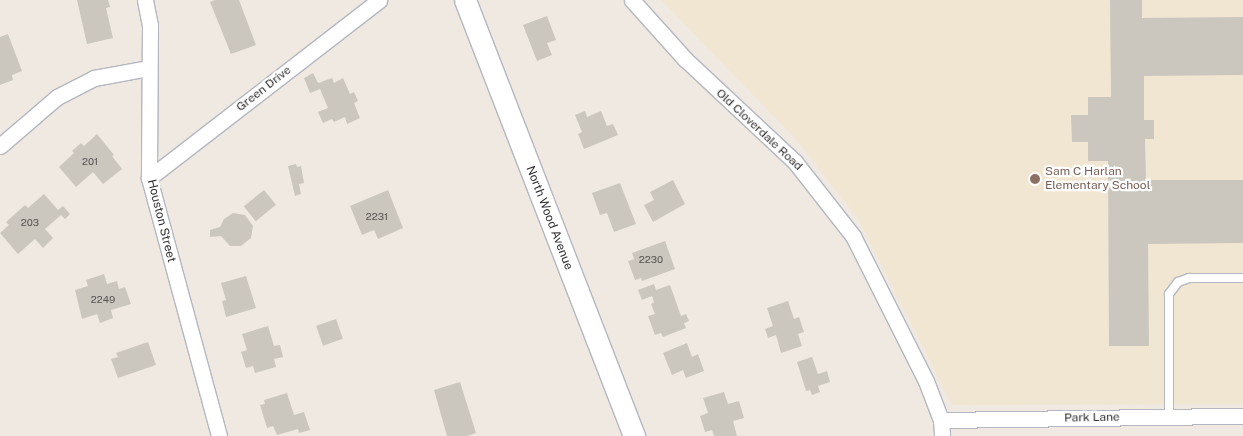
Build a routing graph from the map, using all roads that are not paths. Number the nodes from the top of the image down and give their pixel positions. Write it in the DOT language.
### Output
graph roads {
  1 [pos="145,0"];
  2 [pos="379,0"];
  3 [pos="465,0"];
  4 [pos="632,0"];
  5 [pos="149,68"];
  6 [pos="0,146"];
  7 [pos="149,178"];
  8 [pos="1243,278"];
  9 [pos="1243,416"];
  10 [pos="1169,417"];
  11 [pos="941,420"];
  12 [pos="219,436"];
  13 [pos="634,436"];
  14 [pos="942,436"];
  1 -- 5 [label="street, Houston Street"];
  2 -- 7 [label="street, Green Drive"];
  3 -- 13 [label="main road, North Wood Avenue"];
  4 -- 11 [label="street, Old Cloverdale Road"];
  5 -- 6 [label="street"];
  5 -- 7 [label="street, Houston Street"];
  7 -- 12 [label="street, Houston Street"];
  8 -- 10 [label="lane"];
  9 -- 10 [label="street, Park Lane"];
  10 -- 11 [label="street, Park Lane"];
  11 -- 14 [label="street, Old Cloverdale Road"];
}
